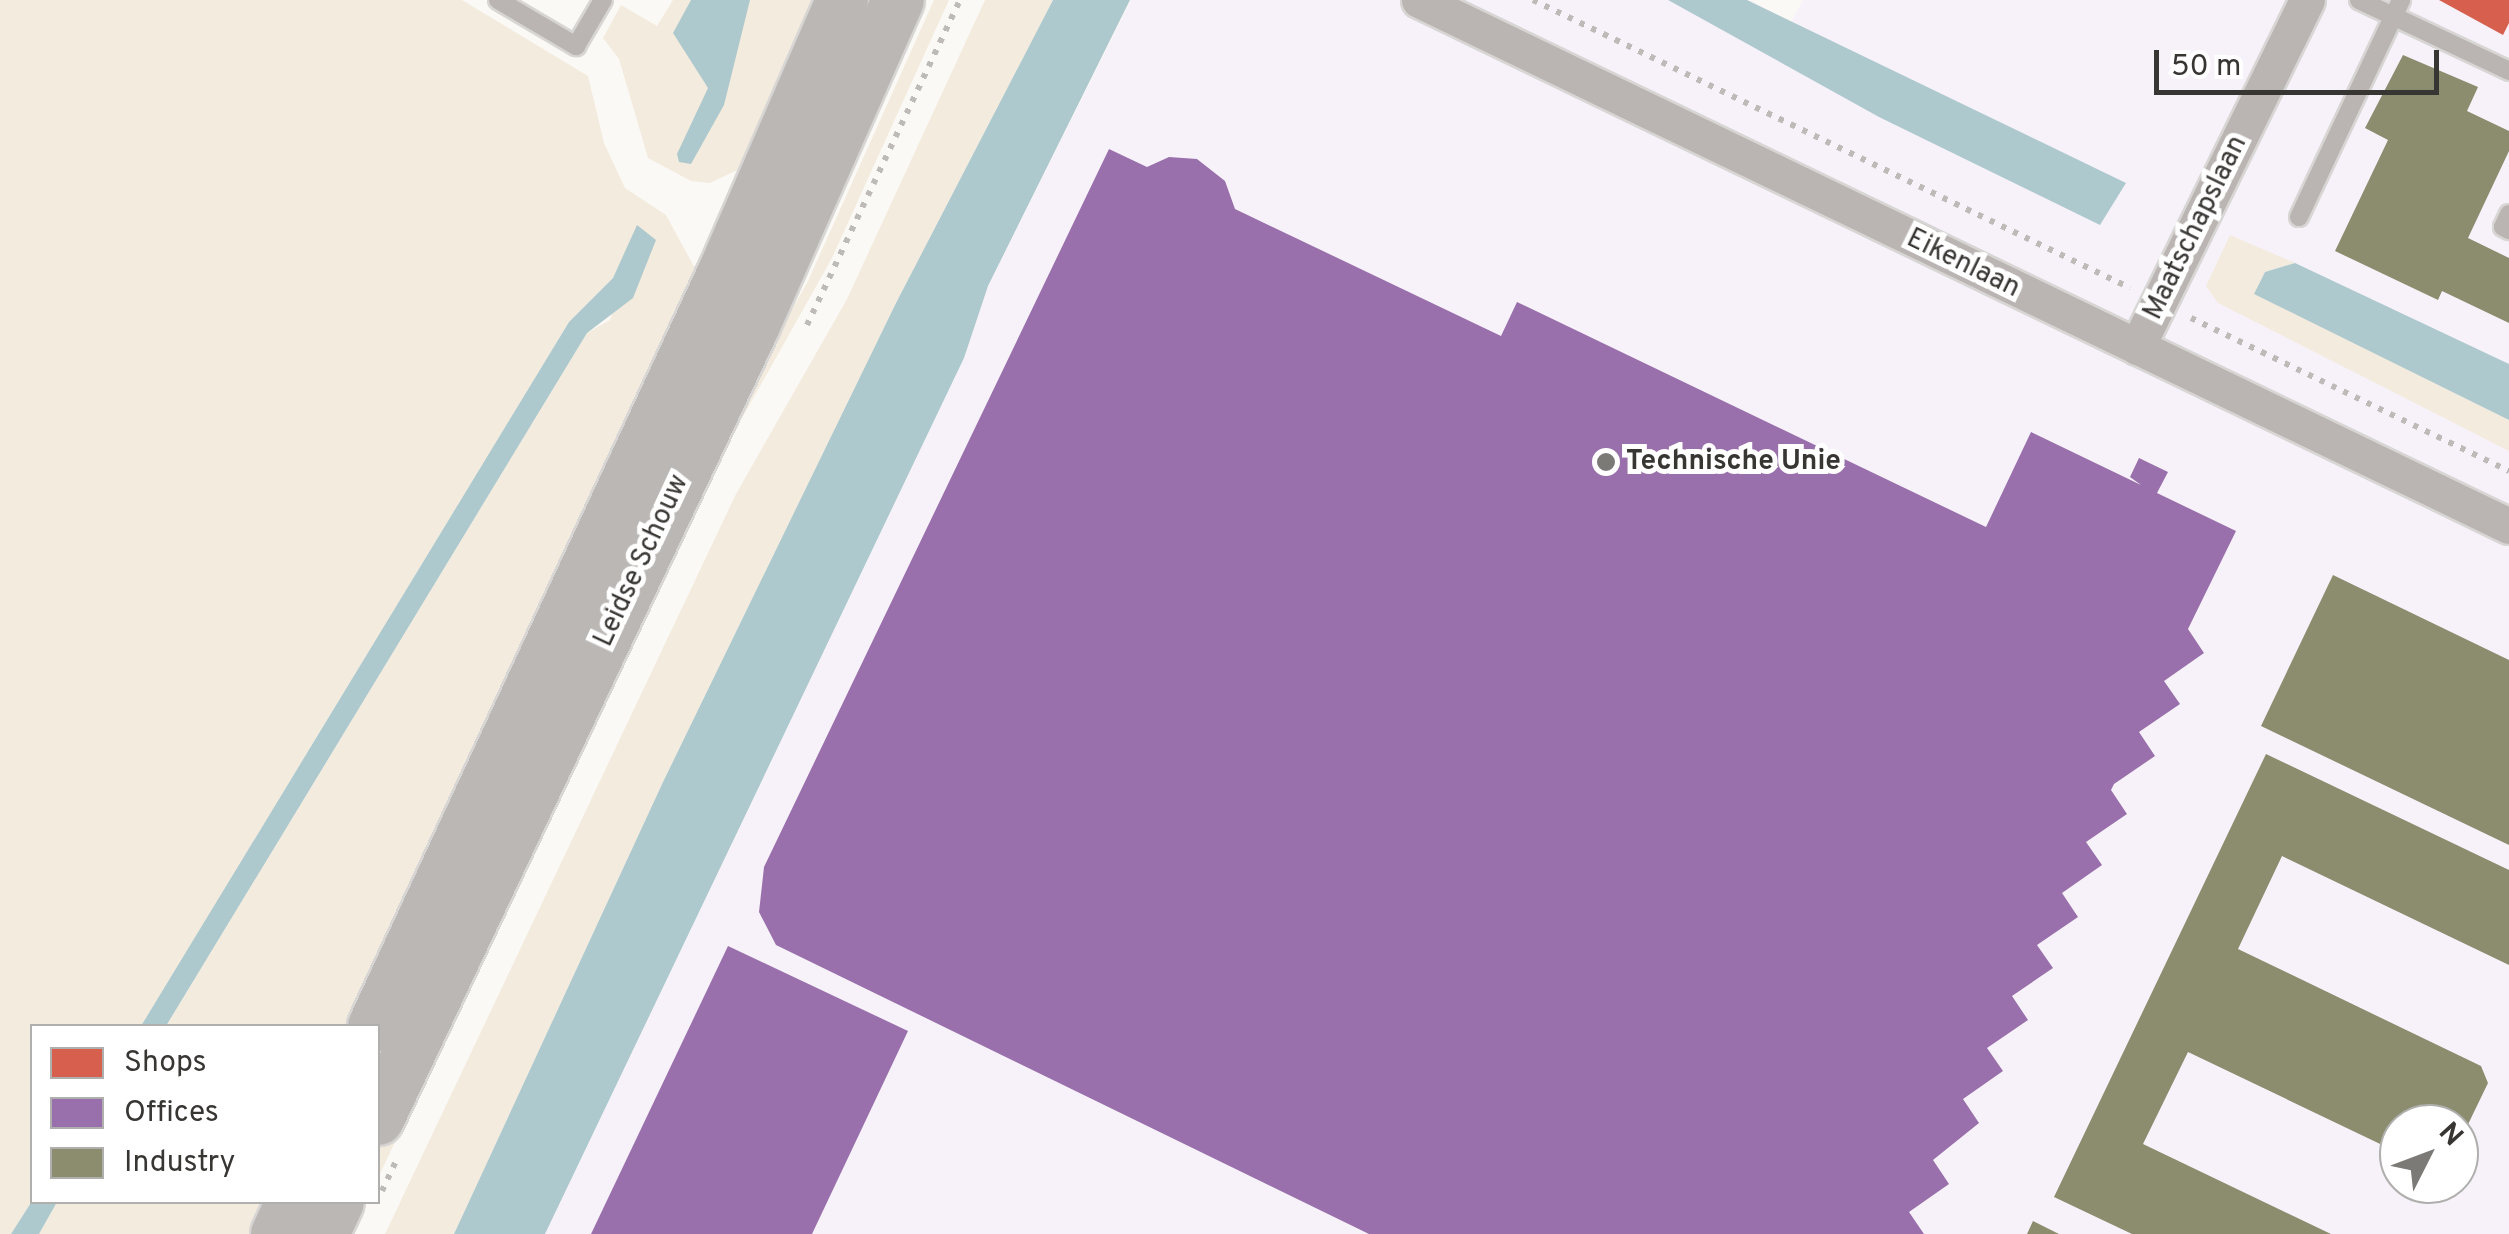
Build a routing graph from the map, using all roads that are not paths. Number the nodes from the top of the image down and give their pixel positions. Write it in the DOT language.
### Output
graph roads {
  1 [pos="498,0"];
  2 [pos="603,0"];
  3 [pos="842,0"];
  4 [pos="898,0"];
  5 [pos="1419,0"];
  6 [pos="2307,0"];
  7 [pos="2359,0"];
  8 [pos="2397,8"];
  9 [pos="2509,71"];
  10 [pos="2509,214"];
  11 [pos="2299,218"];
  12 [pos="2509,230"];
  13 [pos="2137,348"];
  14 [pos="2509,526"];
  15 [pos="375,1024"];
  16 [pos="380,1114"];
  17 [pos="291,1204"];
  18 [pos="337,1204"];
  19 [pos="277,1234"];
  20 [pos="323,1234"];
  1 -- 2 [label="lane"];
  3 -- 15 [label="main road, Leidse Schouw"];
  4 -- 16 [label="main road, Leidse Schouw"];
  5 -- 13 [label="street, Eikenlaan"];
  6 -- 13 [label="street, Maatschapslaan"];
  7 -- 8 [label="lane"];
  8 -- 9 [label="lane"];
  8 -- 11 [label="lane"];
  10 -- 12 [label="lane"];
  13 -- 14 [label="street, Eikenlaan"];
  17 -- 19 [label="main road"];
  18 -- 20 [label="main road"];
}
